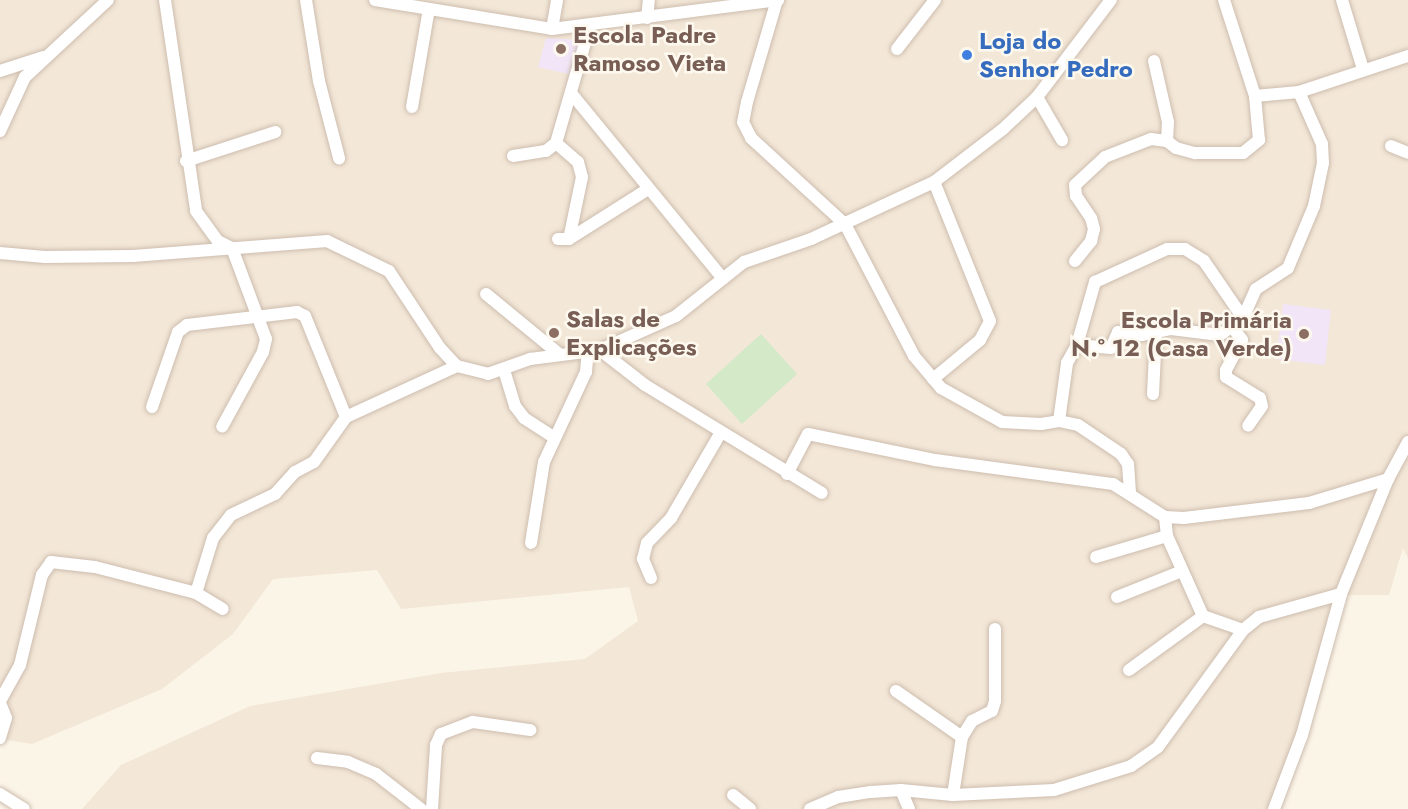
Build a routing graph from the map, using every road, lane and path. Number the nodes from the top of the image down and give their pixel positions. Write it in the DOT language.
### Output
graph roads {
  1 [pos="108,0"];
  2 [pos="165,0"];
  3 [pos="306,0"];
  4 [pos="375,0"];
  5 [pos="557,0"];
  6 [pos="649,0"];
  7 [pos="777,0"];
  8 [pos="935,0"];
  9 [pos="1111,0"];
  10 [pos="1224,0"];
  11 [pos="1342,0"];
  12 [pos="429,9"];
  13 [pos="647,18"];
  14 [pos="590,26"];
  15 [pos="552,29"];
  16 [pos="897,49"];
  17 [pos="44,56"];
  18 [pos="1408,56"];
  19 [pos="1154,61"];
  20 [pos="1363,69"];
  21 [pos="0,71"];
  22 [pos="1299,92"];
  23 [pos="571,93"];
  24 [pos="1256,96"];
  25 [pos="1037,98"];
  26 [pos="412,107"];
  27 [pos="0,131"];
  28 [pos="275,132"];
  29 [pos="1062,140"];
  30 [pos="1167,141"];
  31 [pos="556,143"];
  32 [pos="1391,146"];
  33 [pos="1408,153"];
  34 [pos="513,156"];
  35 [pos="339,158"];
  36 [pos="186,160"];
  37 [pos="934,182"];
  38 [pos="648,189"];
  39 [pos="845,224"];
  40 [pos="232,248"];
  41 [pos="0,253"];
  42 [pos="1075,261"];
  43 [pos="723,279"];
  44 [pos="486,294"];
  45 [pos="258,316"];
  46 [pos="1243,318"];
  47 [pos="1233,328"];
  48 [pos="1156,332"];
  49 [pos="1077,345"];
  50 [pos="594,350"];
  51 [pos="559,354"];
  52 [pos="457,366"];
  53 [pos="504,370"];
  54 [pos="933,379"];
  55 [pos="1153,394"];
  56 [pos="152,407"];
  57 [pos="346,417"];
  58 [pos="1059,421"];
  59 [pos="1248,426"];
  60 [pos="222,427"];
  61 [pos="721,432"];
  62 [pos="554,437"];
  63 [pos="1408,442"];
  64 [pos="787,474"];
  65 [pos="1388,479"];
  66 [pos="1130,492"];
  67 [pos="822,493"];
  68 [pos="1165,517"];
  69 [pos="1167,536"];
  70 [pos="531,543"];
  71 [pos="1096,557"];
  72 [pos="1182,571"];
  73 [pos="651,578"];
  74 [pos="196,593"];
  75 [pos="1341,594"];
  76 [pos="1117,597"];
  77 [pos="224,609"];
  78 [pos="1203,616"];
  79 [pos="995,629"];
  80 [pos="1243,630"];
  81 [pos="1129,670"];
  82 [pos="896,692"];
  83 [pos="0,702"];
  84 [pos="530,730"];
  85 [pos="962,737"];
  86 [pos="0,738"];
  87 [pos="317,758"];
  88 [pos="901,790"];
  89 [pos="0,794"];
  90 [pos="733,795"];
  91 [pos="953,795"];
  92 [pos="24,809"];
  93 [pos="421,809"];
  94 [pos="432,809"];
  95 [pos="750,809"];
  96 [pos="810,809"];
  97 [pos="909,809"];
  98 [pos="1274,809"];
  1 -- 17 [label="street"];
  2 -- 36 [label="street"];
  3 -- 35 [label="street"];
  4 -- 12 [label="street"];
  5 -- 15 [label="street"];
  6 -- 13 [label="street"];
  7 -- 13 [label="street"];
  7 -- 39 [label="street"];
  8 -- 16 [label="street"];
  9 -- 25 [label="street"];
  10 -- 24 [label="street"];
  11 -- 20 [label="street"];
  12 -- 15 [label="street"];
  12 -- 26 [label="street"];
  13 -- 14 [label="street"];
  14 -- 15 [label="street"];
  14 -- 23 [label="street"];
  17 -- 21 [label="street"];
  17 -- 27 [label="street"];
  18 -- 20 [label="street"];
  19 -- 30 [label="street"];
  20 -- 22 [label="street"];
  22 -- 24 [label="street"];
  22 -- 46 [label="street"];
  23 -- 31 [label="street"];
  23 -- 38 [label="street"];
  24 -- 30 [label="street"];
  25 -- 29 [label="street"];
  25 -- 37 [label="street"];
  28 -- 36 [label="street"];
  30 -- 42 [label="street"];
  31 -- 34 [label="street"];
  31 -- 38 [label="street"];
  32 -- 33 [label="street"];
  36 -- 40 [label="street"];
  37 -- 39 [label="street"];
  37 -- 54 [label="street"];
  38 -- 43 [label="street"];
  39 -- 43 [label="street"];
  39 -- 54 [label="street"];
  40 -- 41 [label="street"];
  40 -- 45 [label="street"];
  40 -- 52 [label="street"];
  43 -- 50 [label="street"];
  44 -- 51 [label="street"];
  45 -- 56 [label="street"];
  45 -- 57 [label="street"];
  45 -- 60 [label="street"];
  46 -- 47 [label="street"];
  46 -- 49 [label="street"];
  47 -- 48 [label="street"];
  47 -- 59 [label="street"];
  48 -- 49 [label="street"];
  48 -- 55 [label="street"];
  49 -- 58 [label="street"];
  50 -- 51 [label="street"];
  50 -- 61 [label="street"];
  50 -- 62 [label="street"];
  51 -- 53 [label="street"];
  52 -- 53 [label="street"];
  52 -- 57 [label="street"];
  53 -- 62 [label="street"];
  54 -- 58 [label="street"];
  57 -- 74 [label="street"];
  58 -- 66 [label="street"];
  61 -- 64 [label="street"];
  61 -- 73 [label="street"];
  62 -- 70 [label="street"];
  63 -- 65 [label="street"];
  64 -- 66 [label="street"];
  64 -- 67 [label="street"];
  65 -- 68 [label="street"];
  65 -- 75 [label="street"];
  66 -- 68 [label="street"];
  68 -- 69 [label="street"];
  69 -- 71 [label="street"];
  69 -- 72 [label="street"];
  72 -- 76 [label="street"];
  72 -- 78 [label="street"];
  74 -- 77 [label="street"];
  74 -- 83 [label="street"];
  75 -- 80 [label="street"];
  75 -- 98 [label="street"];
  78 -- 80 [label="street"];
  78 -- 81 [label="street"];
  79 -- 85 [label="street"];
  80 -- 91 [label="street"];
  82 -- 85 [label="street"];
  83 -- 86 [label="street"];
  84 -- 94 [label="street"];
  85 -- 91 [label="street"];
  87 -- 93 [label="street"];
  88 -- 91 [label="street"];
  88 -- 96 [label="street"];
  88 -- 97 [label="street"];
  89 -- 92 [label="street"];
  90 -- 95 [label="street"];
}
